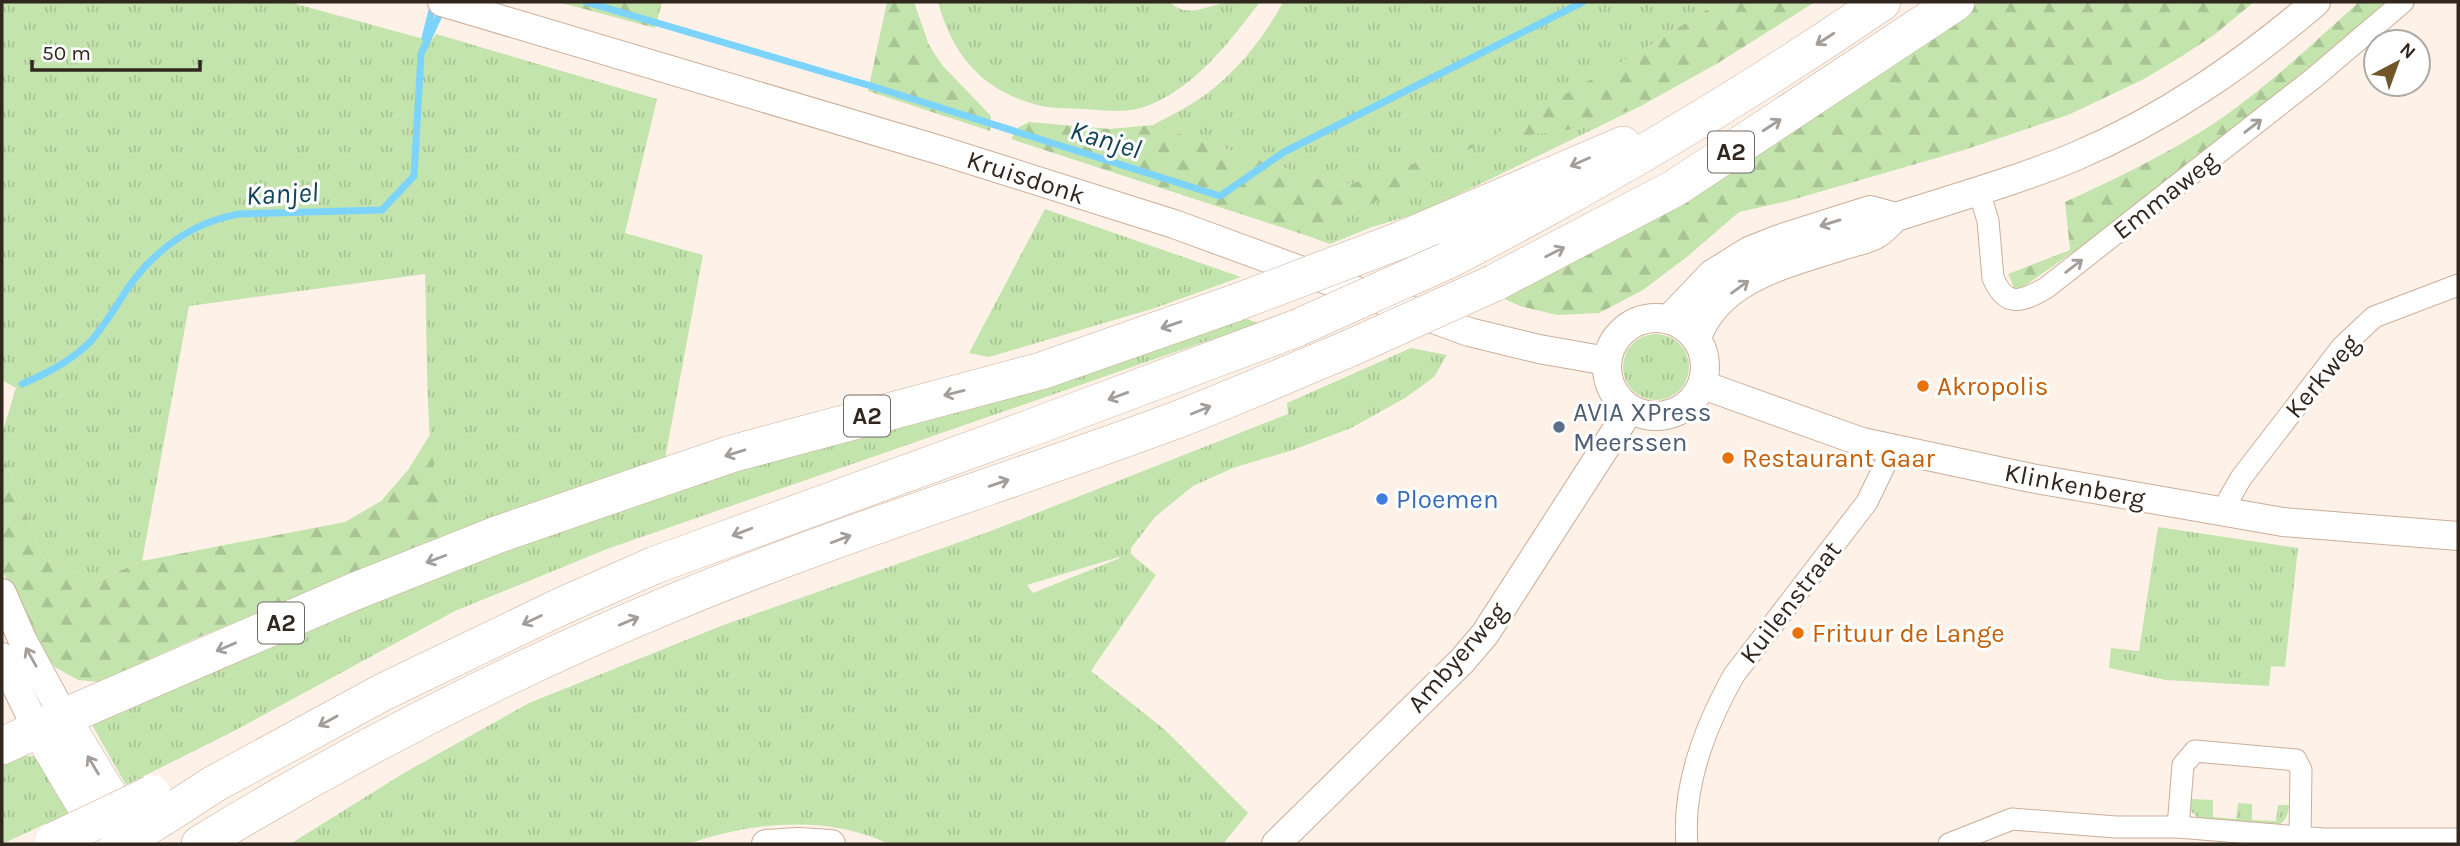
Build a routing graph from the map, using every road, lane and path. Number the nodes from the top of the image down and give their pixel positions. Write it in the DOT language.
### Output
graph roads {
  1 [pos="442,2"];
  2 [pos="1882,2"];
  3 [pos="1956,2"];
  4 [pos="2316,2"];
  5 [pos="2403,2"];
  6 [pos="1713,112"];
  7 [pos="1979,191"];
  8 [pos="1896,217"];
  9 [pos="2458,285"];
  10 [pos="1669,319"];
  11 [pos="1697,338"];
  12 [pos="1607,361"];
  13 [pos="1703,385"];
  14 [pos="1630,409"];
  15 [pos="1893,448"];
  16 [pos="2225,513"];
  17 [pos="2458,536"];
  18 [pos="2,593"];
  19 [pos="2,657"];
  20 [pos="433,712"];
  21 [pos="50,723"];
  22 [pos="2,747"];
  23 [pos="152,818"];
  24 [pos="2178,827"];
  25 [pos="2131,836"];
  26 [pos="2300,836"];
  27 [pos="2458,839"];
  28 [pos="2323,841"];
  29 [pos="51,842"];
  30 [pos="106,844"];
  31 [pos="119,844"];
  32 [pos="200,844"];
  33 [pos="244,844"];
  34 [pos="766,844"];
  35 [pos="831,844"];
  36 [pos="1276,844"];
  37 [pos="1687,844"];
  38 [pos="1949,844"];
  1 -- 12 [label="street, Kruisdonk"];
  2 -- 6 [label="highway, A2, one-way"];
  20 -- 3 [label="highway, A2, one-way, bridge"];
  4 -- 7 [label="street"];
  7 -- 5 [label="street, Emmaweg, one-way"];
  6 -- 21 [label="highway, A2, one-way, bridge"];
  6 -- 23 [label="highway, A2, one-way, bridge"];
  7 -- 8 [label="street"];
  8 -- 10 [label="street, one-way"];
  11 -- 8 [label="street, one-way"];
  9 -- 16 [label="street, Kerkweg"];
  10 -- 11 [label="street"];
  10 -- 12 [label="street"];
  11 -- 13 [label="street"];
  12 -- 14 [label="street"];
  13 -- 14 [label="street"];
  13 -- 15 [label="street, Klinkenberg"];
  14 -- 36 [label="street, Ambyerweg"];
  15 -- 16 [label="street, Klinkenberg"];
  15 -- 37 [label="street, Kuilenstraat"];
  16 -- 17 [label="street, Klinkenberg"];
  21 -- 18 [label="street, one-way"];
  19 -- 21 [label="street"];
  20 -- 32 [label="highway, A2"];
  20 -- 33 [label="highway, A2"];
  21 -- 22 [label="highway"];
  23 -- 21 [label="main road, one-way"];
  21 -- 30 [label="main road"];
  23 -- 29 [label="highway, bridge"];
  23 -- 31 [label="highway, A2, bridge"];
  24 -- 25 [label="street"];
  24 -- 26 [label="street"];
  24 -- 26 [label="street"];
  25 -- 38 [label="street"];
  26 -- 28 [label="street"];
  27 -- 28 [label="street"];
  34 -- 35 [label="street"];
}
